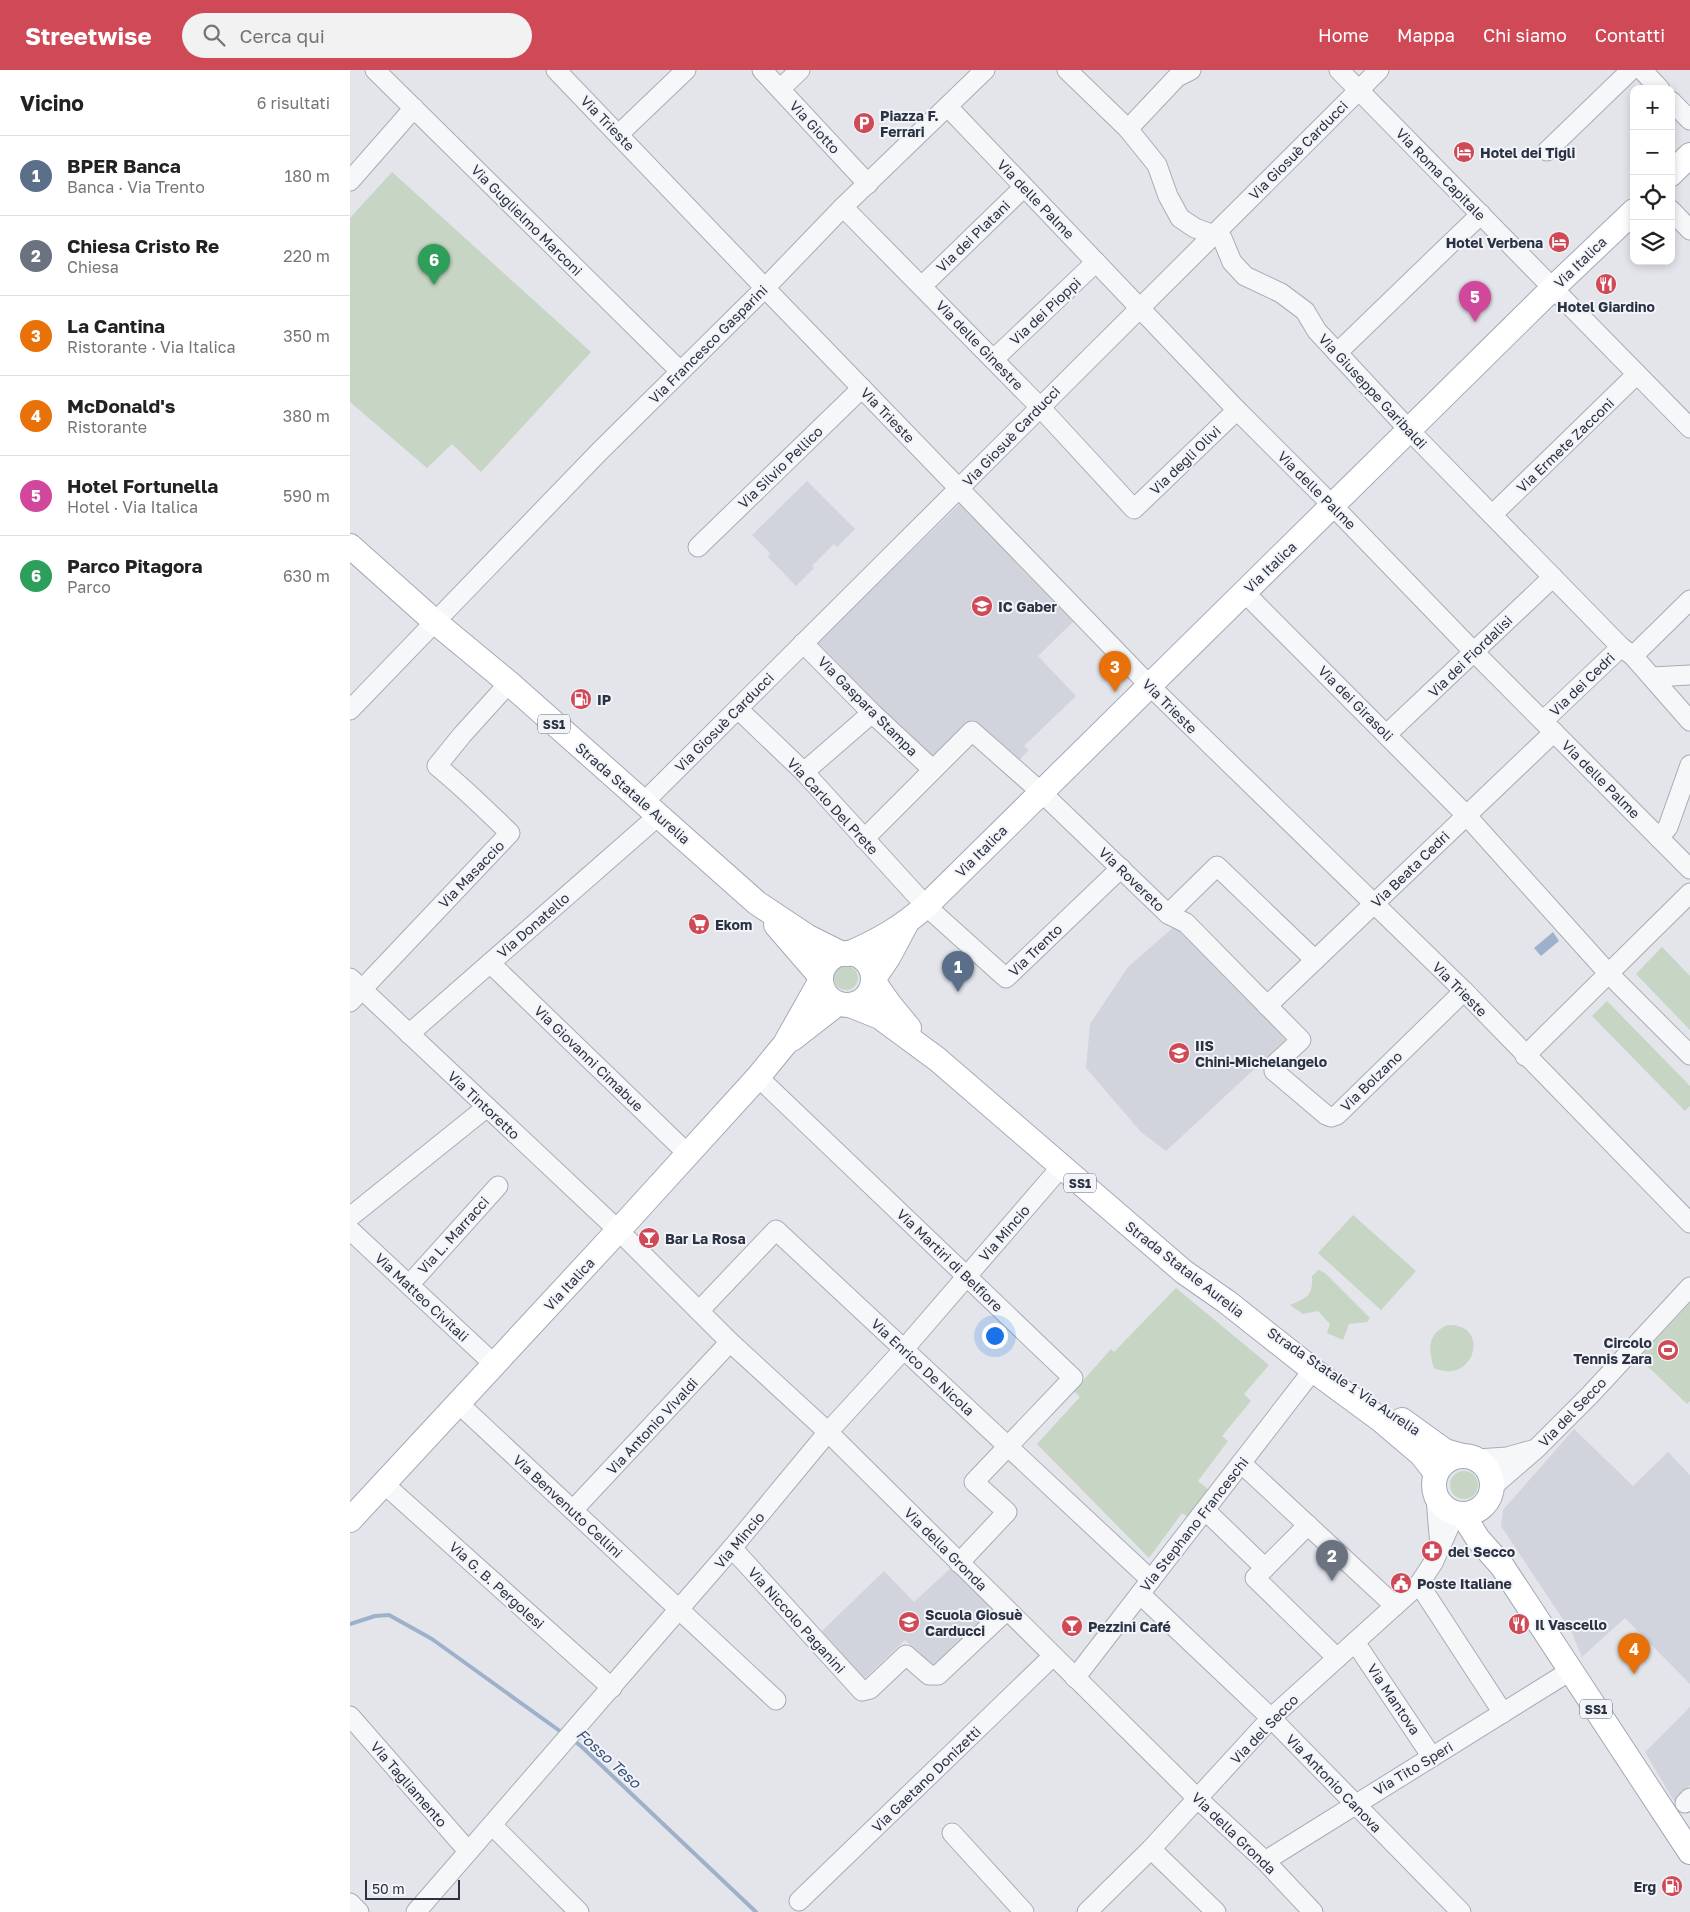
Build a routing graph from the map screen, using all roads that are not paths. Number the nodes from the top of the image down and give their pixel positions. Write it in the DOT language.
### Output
graph roads {
  1 [pos="375,70"];
  2 [pos="556,70"];
  3 [pos="686,70"];
  4 [pos="762,70"];
  5 [pos="800,70"];
  6 [pos="985,70"];
  7 [pos="1067,70"];
  8 [pos="1192,70"];
  9 [pos="1339,70"];
  10 [pos="1379,70"];
  11 [pos="1631,70"];
  12 [pos="1642,70"];
  13 [pos="1656,85"];
  14 [pos="780,89"];
  15 [pos="1359,90"];
  16 [pos="1675,104"];
  17 [pos="948,107"];
  18 [pos="414,108"];
  19 [pos="1690,120"];
  20 [pos="1128,130"];
  21 [pos="619,134"];
  22 [pos="1547,151"];
  23 [pos="1690,155"];
  24 [pos="1675,170"];
  25 [pos="350,181"];
  26 [pos="868,184"];
  27 [pos="1024,187"];
  28 [pos="843,207"];
  29 [pos="1481,214"];
  30 [pos="1675,214"];
  31 [pos="1630,215"];
  32 [pos="1690,230"];
  33 [pos="1214,234"];
  34 [pos="1096,262"];
  35 [pos="922,286"];
  36 [pos="764,288"];
  37 [pos="1553,288"];
  38 [pos="1139,307"];
  39 [pos="1337,353"];
  40 [pos="994,359"];
  41 [pos="680,371"];
  42 [pos="1638,374"];
  43 [pos="862,388"];
  44 [pos="1039,406"];
  45 [pos="1237,410"];
  46 [pos="1690,428"];
  47 [pos="1410,431"];
  48 [pos="959,489"];
  49 [pos="1333,506"];
  50 [pos="1134,509"];
  51 [pos="1492,515"];
  52 [pos="350,546"];
  53 [pos="698,547"];
  54 [pos="1553,577"];
  55 [pos="1244,592"];
  56 [pos="1690,600"];
  57 [pos="434,621"];
  58 [pos="805,640"];
  59 [pos="1627,651"];
  60 [pos="1474,652"];
  61 [pos="1690,675"];
  62 [pos="1652,677"];
  63 [pos="508,683"];
  64 [pos="1150,686"];
  65 [pos="353,701"];
  66 [pos="738,709"];
  67 [pos="872,713"];
  68 [pos="1690,721"];
  69 [pos="1549,727"];
  70 [pos="1387,734"];
  71 [pos="1690,765"];
  72 [pos="932,769"];
  73 [pos="804,772"];
  74 [pos="1041,792"];
  75 [pos="651,810"];
  76 [pos="1466,815"];
  77 [pos="864,838"];
  78 [pos="1659,838"];
  79 [pos="1121,868"];
  80 [pos="1690,870"];
  81 [pos="1690,892"];
  82 [pos="757,903"];
  83 [pos="1373,904"];
  84 [pos="926,906"];
  85 [pos="1168,914"];
  86 [pos="906,923"];
  87 [pos="845,954"];
  88 [pos="1316,960"];
  89 [pos="490,963"];
  90 [pos="1609,974"];
  91 [pos="821,979"];
  92 [pos="873,981"];
  93 [pos="354,990"];
  94 [pos="1464,991"];
  95 [pos="844,1004"];
  96 [pos="1267,1006"];
  97 [pos="409,1034"];
  98 [pos="785,1044"];
  99 [pos="1690,1055"];
  100 [pos="1525,1056"];
  101 [pos="937,1059"];
  102 [pos="758,1077"];
  103 [pos="487,1107"];
  104 [pos="688,1154"];
  105 [pos="1061,1167"];
  106 [pos="498,1186"];
  107 [pos="350,1217"];
  108 [pos="1690,1224"];
  109 [pos="350,1230"];
  110 [pos="619,1231"];
  111 [pos="967,1276"];
  112 [pos="409,1285"];
  113 [pos="1690,1287"];
  114 [pos="1227,1302"];
  115 [pos="700,1311"];
  116 [pos="730,1342"];
  117 [pos="904,1349"];
  118 [pos="495,1364"];
  119 [pos="1313,1370"];
  120 [pos="458,1403"];
  121 [pos="828,1432"];
  122 [pos="1008,1446"];
  123 [pos="1536,1450"];
  124 [pos="1470,1457"];
  125 [pos="1241,1463"];
  126 [pos="1436,1473"];
  127 [pos="383,1483"];
  128 [pos="1490,1494"];
  129 [pos="1436,1499"];
  130 [pos="573,1510"];
  131 [pos="1205,1510"];
  132 [pos="357,1513"];
  133 [pos="1459,1514"];
  134 [pos="1308,1525"];
  135 [pos="1441,1547"];
  136 [pos="732,1548"];
  137 [pos="959,1563"];
  138 [pos="1502,1566"];
  139 [pos="1265,1568"];
  140 [pos="1419,1584"];
  141 [pos="1145,1587"];
  142 [pos="1395,1606"];
  143 [pos="679,1610"];
  144 [pos="1007,1610"];
  145 [pos="1355,1642"];
  146 [pos="1053,1656"];
  147 [pos="1338,1658"];
  148 [pos="1562,1676"];
  149 [pos="1075,1678"];
  150 [pos="612,1688"];
  151 [pos="776,1700"];
  152 [pos="1503,1713"];
  153 [pos="350,1716"];
  154 [pos="1271,1718"];
  155 [pos="1432,1757"];
  156 [pos="1198,1799"];
  157 [pos="1355,1804"];
  158 [pos="492,1825"];
  159 [pos="952,1833"];
  160 [pos="1151,1849"];
  161 [pos="468,1851"];
  162 [pos="1690,1852"];
  163 [pos="1265,1861"];
  164 [pos="798,1901"];
  165 [pos="350,1903"];
  166 [pos="359,1912"];
  167 [pos="416,1912"];
  168 [pos="579,1912"];
  169 [pos="1024,1912"];
  170 [pos="1087,1912"];
  171 [pos="1216,1912"];
  172 [pos="1313,1912"];
  173 [pos="1461,1912"];
  1 -- 18 [label="street, Via Guglielmo Marconi"];
  2 -- 21 [label="street, Via Trieste"];
  3 -- 21 [label="street"];
  4 -- 14 [label="street, Via Giotto"];
  5 -- 14 [label="street"];
  6 -- 17 [label="street, Via Francesco Gasparini"];
  7 -- 20 [label="street"];
  8 -- 20 [label="street"];
  9 -- 15 [label="street, Via Roma Capitale"];
  10 -- 15 [label="street, Via Giosuè Carducci"];
  11 -- 22 [label="street"];
  12 -- 13 [label="street"];
  14 -- 26 [label="street, Via Giotto"];
  15 -- 29 [label="street, Via Roma Capitale"];
  15 -- 33 [label="street, Via Giosuè Carducci"];
  16 -- 19 [label="street"];
  17 -- 26 [label="street, Via Francesco Gasparini"];
  17 -- 27 [label="street, Via delle Palme"];
  18 -- 25 [label="street"];
  18 -- 41 [label="street, Via Guglielmo Marconi"];
  20 -- 33 [label="street"];
  21 -- 36 [label="street, Via Trieste"];
  23 -- 24 [label="main road"];
  26 -- 28 [label="street, Via Francesco Gasparini"];
  27 -- 34 [label="street, Via delle Palme"];
  27 -- 35 [label="street, Via dei Platani"];
  28 -- 35 [label="street, Via delle Ginestre"];
  28 -- 36 [label="street, Via Francesco Gasparini"];
  29 -- 37 [label="street, Via Roma Capitale"];
  29 -- 39 [label="street"];
  30 -- 32 [label="street"];
  31 -- 37 [label="main road, Via Italica"];
  33 -- 38 [label="street, Via Giosuè Carducci"];
  33 -- 39 [label="street, Via Giuseppe Garibaldi"];
  34 -- 38 [label="street, Via delle Palme"];
  34 -- 40 [label="street, Via dei Pioppi"];
  35 -- 40 [label="street, Via delle Ginestre"];
  36 -- 41 [label="street, Via Francesco Gasparini"];
  36 -- 43 [label="street, Via Trieste"];
  37 -- 42 [label="street, Via Roma Capitale"];
  37 -- 47 [label="main road, Via Italica"];
  38 -- 44 [label="street, Via Giosuè Carducci"];
  38 -- 45 [label="street, Via delle Palme"];
  39 -- 47 [label="street, Via Giuseppe Garibaldi"];
  40 -- 44 [label="street, Via delle Ginestre"];
  41 -- 57 [label="street, Via Francesco Gasparini"];
  42 -- 46 [label="street, Via Roma Capitale"];
  42 -- 51 [label="street, Via Ermete Zacconi"];
  43 -- 48 [label="street, Via Trieste"];
  43 -- 53 [label="street, Via Silvio Pellico"];
  44 -- 48 [label="street, Via Giosuè Carducci"];
  44 -- 50 [label="street, Via delle Ginestre"];
  45 -- 49 [label="street, Via delle Palme"];
  45 -- 50 [label="street, Via degli Olivi"];
  47 -- 49 [label="main road, Via Italica"];
  47 -- 51 [label="street, Via Giuseppe Garibaldi"];
  48 -- 58 [label="street, Via Giosuè Carducci"];
  48 -- 64 [label="street, Via Trieste"];
  49 -- 55 [label="main road, Via Italica"];
  49 -- 60 [label="street, Via delle Palme"];
  51 -- 54 [label="street, Via Giuseppe Garibaldi"];
  52 -- 57 [label="main road, Strada Statale Aurelia / SS1"];
  54 -- 59 [label="street, Via Giuseppe Garibaldi"];
  54 -- 60 [label="street, Via dei Fiordalisi"];
  55 -- 64 [label="main road, Via Italica"];
  55 -- 70 [label="street, Via dei Girasoli"];
  56 -- 59 [label="street, Via dei Cedri"];
  57 -- 63 [label="main road, Strada Statale Aurelia / SS1"];
  57 -- 65 [label="street, Via Francesco Gasparini"];
  58 -- 66 [label="street, Via Giosuè Carducci"];
  58 -- 67 [label="street, Via Gaspara Stampa"];
  59 -- 62 [label="street, Via Giuseppe Garibaldi"];
  59 -- 69 [label="street, Via dei Cedri"];
  60 -- 69 [label="street, Via delle Palme"];
  60 -- 70 [label="street, Via dei Fiordalisi"];
  61 -- 62 [label="street"];
  62 -- 68 [label="street, Via Giuseppe Garibaldi"];
  63 -- 75 [label="main road, Strada Statale Aurelia / SS1"];
  63 -- 93 [label="street, Via Masaccio"];
  64 -- 74 [label="main road, Via Italica"];
  64 -- 83 [label="street, Via Trieste"];
  66 -- 73 [label="street, Via Carlo Del Prete"];
  66 -- 75 [label="street, Via Giosuè Carducci"];
  67 -- 72 [label="street, Via Gaspara Stampa"];
  67 -- 73 [label="street"];
  69 -- 76 [label="street, Via Beata Cedri"];
  69 -- 78 [label="street, Via delle Palme"];
  70 -- 76 [label="street, Via dei Girasoli"];
  71 -- 78 [label="street"];
  72 -- 74 [label="street, Via Rovereto"];
  72 -- 77 [label="street"];
  73 -- 77 [label="street, Via Carlo Del Prete"];
  74 -- 79 [label="street, Via Rovereto"];
  74 -- 84 [label="main road, Via Italica"];
  75 -- 82 [label="main road, Strada Statale Aurelia / SS1"];
  75 -- 89 [label="street, Via Donatello"];
  76 -- 83 [label="street, Via Beata Cedri"];
  76 -- 90 [label="street, Via dei Girasoli"];
  77 -- 84 [label="street, Via Carlo Del Prete"];
  78 -- 80 [label="street, Via delle Palme"];
  79 -- 84 [label="street, Via Trento"];
  79 -- 85 [label="street, Via Rovereto"];
  81 -- 90 [label="street"];
  82 -- 87 [label="main road, Strada Statale Aurelia / SS1"];
  82 -- 91 [label="main road, Strada Statale Aurelia / SS1"];
  83 -- 88 [label="street, Via Beata Cedri"];
  83 -- 94 [label="street, Via Trieste"];
  84 -- 86 [label="main road, Via Italica"];
  85 -- 88 [label="street"];
  85 -- 96 [label="street, Via Rovereto"];
  86 -- 87 [label="main road, Via Italica"];
  86 -- 92 [label="main road, Via Italica"];
  87 -- 91 [label="main road"];
  87 -- 92 [label="main road"];
  88 -- 96 [label="street, Via Beata Cedri"];
  89 -- 97 [label="street, Via Donatello"];
  89 -- 104 [label="street, Via Giovanni Cimabue"];
  90 -- 99 [label="street, Via dei Girasoli"];
  90 -- 100 [label="street"];
  91 -- 95 [label="main road"];
  91 -- 98 [label="main road, Via Italica"];
  92 -- 95 [label="main road"];
  92 -- 101 [label="main road, Strada Statale Aurelia / SS1"];
  93 -- 97 [label="street, Via Tintoretto"];
  94 -- 96 [label="street, Via Bolzano"];
  94 -- 100 [label="street, Via Trieste"];
  95 -- 98 [label="main road, Via Italica"];
  95 -- 101 [label="main road, Strada Statale Aurelia / SS1"];
  97 -- 103 [label="street, Via Tintoretto"];
  98 -- 102 [label="main road, Via Italica"];
  100 -- 108 [label="street, Via Trieste"];
  101 -- 105 [label="main road, Strada Statale Aurelia / SS1"];
  102 -- 104 [label="main road, Via Italica"];
  102 -- 111 [label="street, Via Martiri di Belfiore"];
  103 -- 107 [label="street"];
  103 -- 110 [label="street, Via Tintoretto"];
  104 -- 110 [label="main road, Via Italica"];
  105 -- 111 [label="street, Via Mincio"];
  105 -- 114 [label="main road, Strada Statale Aurelia / SS1"];
  106 -- 112 [label="street, Via L. Marracci"];
  109 -- 112 [label="street, Via Matteo Civitali"];
  110 -- 115 [label="street, Via della Gronda"];
  110 -- 118 [label="main road, Via Italica"];
  111 -- 117 [label="street, Via Mincio"];
  111 -- 122 [label="street, Via Martiri di Belfiore"];
  112 -- 118 [label="street, Via Matteo Civitali"];
  113 -- 123 [label="street, Via del Secco"];
  114 -- 119 [label="main road, Strada Statale Aurelia / SS1"];
  114 -- 124 [label="main road, Strada Statale 1 Via Aurelia / SS1"];
  115 -- 116 [label="street, Via della Gronda"];
  115 -- 117 [label="street, Via Enrico De Nicola"];
  116 -- 121 [label="street, Via della Gronda"];
  116 -- 130 [label="street, Via Antonio Vivaldi"];
  117 -- 121 [label="street, Via Mincio"];
  117 -- 122 [label="street, Via Enrico De Nicola"];
  118 -- 120 [label="main road, Via Italica"];
  119 -- 125 [label="street, Via Stephano Franceschi"];
  119 -- 126 [label="main road, Strada Statale Aurelia / SS1"];
  120 -- 127 [label="main road, Via Italica"];
  120 -- 130 [label="street, Via Benvenuto Cellini"];
  121 -- 136 [label="street, Via Mincio"];
  121 -- 137 [label="street, Via della Gronda"];
  122 -- 137 [label="street"];
  122 -- 141 [label="street, Via Enrico De Nicola"];
  123 -- 124 [label="street, Via del Secco"];
  123 -- 128 [label="street, Via del Secco"];
  124 -- 126 [label="main road"];
  124 -- 128 [label="main road, SS1"];
  125 -- 131 [label="street, Via Stephano Franceschi"];
  125 -- 134 [label="street"];
  126 -- 129 [label="main road"];
  127 -- 132 [label="main road, Via Italica"];
  127 -- 150 [label="street, Via G. B. Pergolesi"];
  128 -- 133 [label="main road"];
  128 -- 138 [label="main road, SS1"];
  129 -- 133 [label="main road, SS1"];
  129 -- 135 [label="street"];
  130 -- 143 [label="street, Via Benvenuto Cellini"];
  131 -- 139 [label="street"];
  131 -- 141 [label="street, Via Stephano Franceschi"];
  133 -- 135 [label="street, Via del Secco"];
  133 -- 138 [label="main road, SS1"];
  134 -- 139 [label="street"];
  134 -- 142 [label="street"];
  135 -- 140 [label="street, Via del Secco"];
  136 -- 143 [label="street, Via Mincio"];
  136 -- 144 [label="street, Via Niccolo Paganini"];
  137 -- 144 [label="street, Via della Gronda"];
  138 -- 162 [label="main road, SS1"];
  139 -- 147 [label="street"];
  140 -- 142 [label="street, Via del Secco"];
  140 -- 152 [label="street"];
  141 -- 149 [label="street, Via Stephano Franceschi"];
  141 -- 154 [label="street, Via Antonio Canova"];
  142 -- 145 [label="street, Via del Secco"];
  143 -- 150 [label="street, Via Mincio"];
  143 -- 151 [label="street, Via Benvenuto Cellini"];
  144 -- 146 [label="street, Via della Gronda"];
  145 -- 147 [label="street, Via del Secco"];
  145 -- 155 [label="street, Via Mantova"];
  146 -- 149 [label="street, Via della Gronda"];
  146 -- 164 [label="street, Via Gaetano Donizetti"];
  147 -- 154 [label="street, Via del Secco"];
  148 -- 152 [label="street, Via Tito Speri"];
  149 -- 156 [label="street, Via della Gronda"];
  150 -- 158 [label="street, Via Mincio"];
  152 -- 155 [label="street, Via Tito Speri"];
  153 -- 161 [label="street, Via Tagliamento"];
  154 -- 156 [label="street, Via del Secco"];
  154 -- 157 [label="street, Via Antonio Canova"];
  155 -- 157 [label="street, Via Tito Speri"];
  156 -- 160 [label="street, Via del Secco"];
  156 -- 163 [label="street, Via della Gronda"];
  157 -- 163 [label="street, Via Tito Speri"];
  157 -- 173 [label="street, Via Antonio Canova"];
  158 -- 161 [label="street, Via Mincio"];
  158 -- 168 [label="street"];
  159 -- 169 [label="street"];
  160 -- 170 [label="street, Via del Secco"];
  160 -- 171 [label="street"];
  161 -- 167 [label="street, Via Mincio"];
  163 -- 172 [label="street, Via della Gronda"];
  165 -- 166 [label="street"];
}
